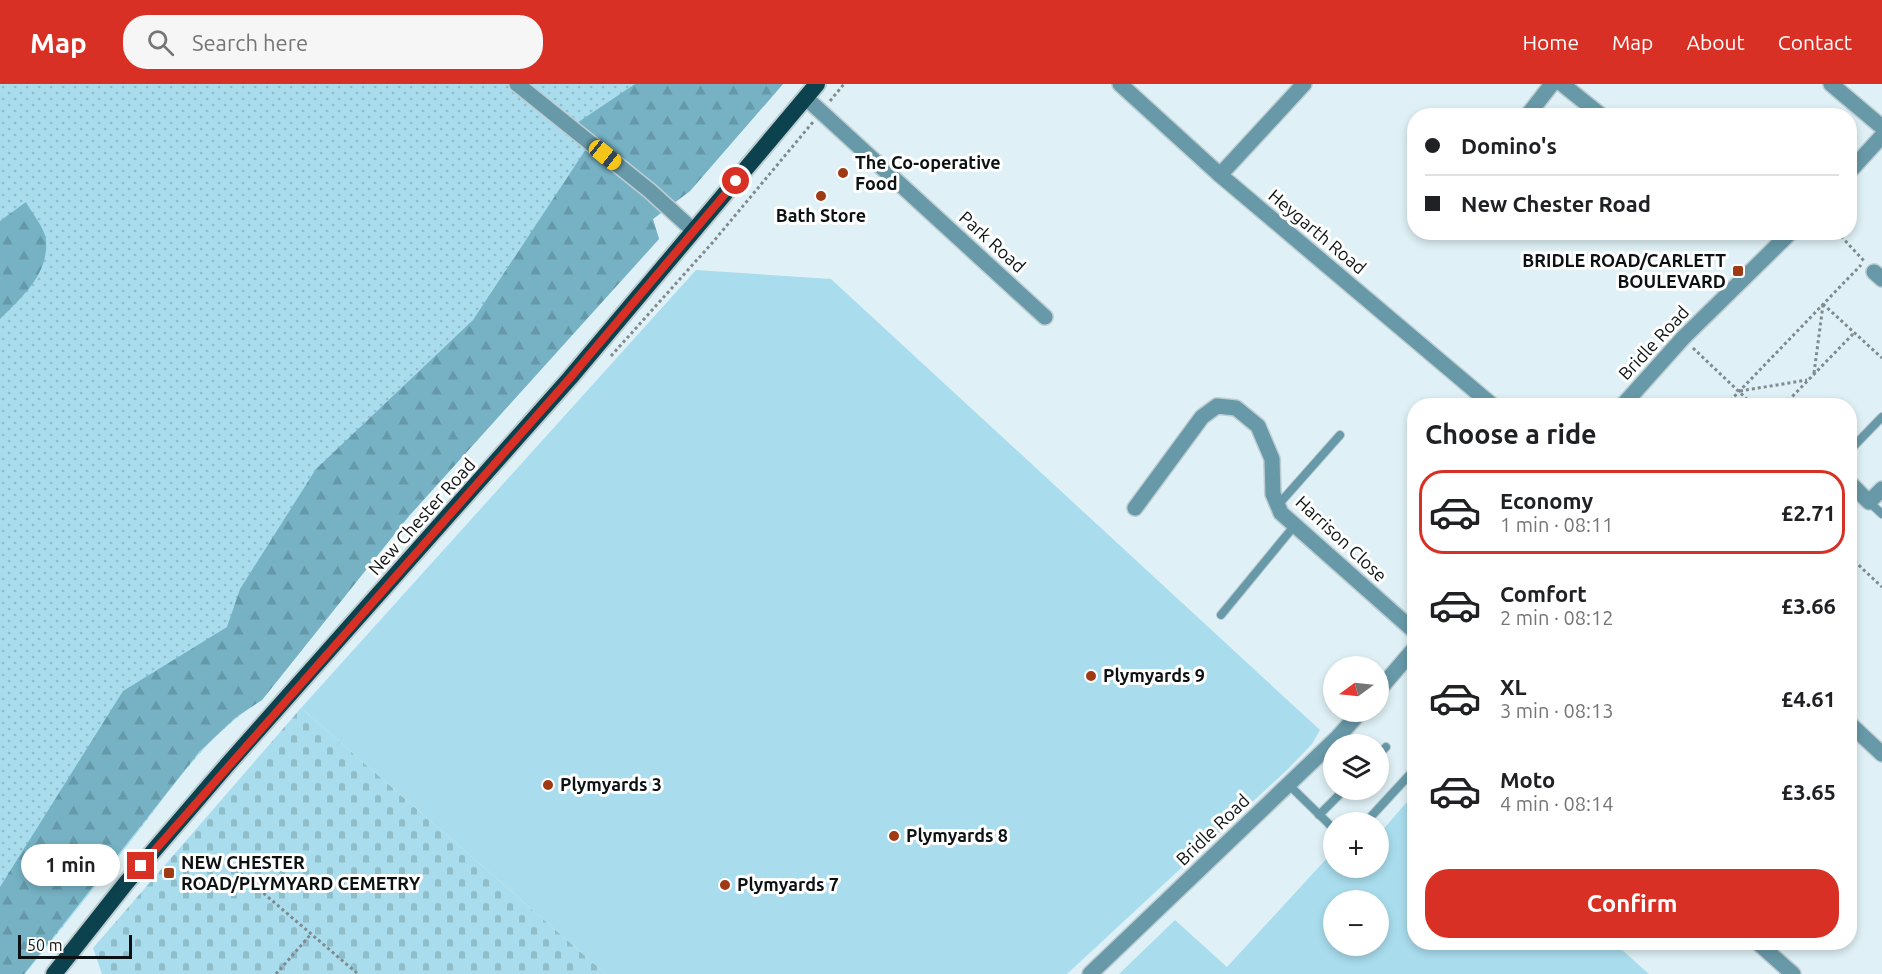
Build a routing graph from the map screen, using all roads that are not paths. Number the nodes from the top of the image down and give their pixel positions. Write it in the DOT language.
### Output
graph roads {
  1 [pos="517,84"];
  2 [pos="818,84"];
  3 [pos="1120,84"];
  4 [pos="1304,84"];
  5 [pos="1552,84"];
  6 [pos="1562,84"];
  7 [pos="1831,84"];
  8 [pos="806,98"];
  9 [pos="1533,108"];
  10 [pos="1592,108"];
  11 [pos="1882,127"];
  12 [pos="1882,136"];
  13 [pos="1857,163"];
  14 [pos="1220,175"];
  15 [pos="694,231"];
  16 [pos="1783,240"];
  17 [pos="1045,317"];
  18 [pos="1484,398"];
  19 [pos="1629,398"];
  20 [pos="1882,417"];
  21 [pos="1340,435"];
  22 [pos="1857,443"];
  23 [pos="1882,489"];
  24 [pos="1857,490"];
  25 [pos="1869,502"];
  26 [pos="1278,505"];
  27 [pos="1135,508"];
  28 [pos="1882,514"];
  29 [pos="1295,525"];
  30 [pos="1221,615"];
  31 [pos="1407,626"];
  32 [pos="1407,657"];
  33 [pos="1389,678"];
  34 [pos="1351,722"];
  35 [pos="1857,731"];
  36 [pos="1882,754"];
  37 [pos="1407,778"];
  38 [pos="1288,784"];
  39 [pos="1334,800"];
  40 [pos="1375,812"];
  41 [pos="1319,815"];
  42 [pos="1323,819"];
  43 [pos="1766,950"];
  44 [pos="54,974"];
  45 [pos="1090,974"];
  46 [pos="1792,974"];
  1 -- 15 [label="street"];
  2 -- 8 [label="highway, New Chester Road"];
  3 -- 14 [label="street, Heygarth Road"];
  4 -- 14 [label="street"];
  5 -- 9 [label="street"];
  6 -- 10 [label="street"];
  7 -- 11 [label="street"];
  8 -- 15 [label="highway, New Chester Road"];
  8 -- 17 [label="street, Park Road"];
  12 -- 13 [label="street"];
  14 -- 18 [label="street, Heygarth Road"];
  15 -- 44 [label="highway, New Chester Road"];
  16 -- 19 [label="street, Bridle Road"];
  20 -- 22 [label="lane"];
  21 -- 26 [label="lane"];
  23 -- 25 [label="street"];
  24 -- 25 [label="street"];
  25 -- 28 [label="lane"];
  26 -- 27 [label="street, Harrison Close"];
  26 -- 29 [label="street, Harrison Close"];
  29 -- 30 [label="lane"];
  29 -- 31 [label="street, Harrison Close"];
  32 -- 33 [label="street"];
  34 -- 38 [label="street, Bridle Road"];
  35 -- 36 [label="street"];
  37 -- 40 [label="lane"];
  38 -- 41 [label="lane"];
  38 -- 45 [label="street, Bridle Road"];
  39 -- 41 [label="lane"];
  41 -- 42 [label="lane"];
  43 -- 46 [label="street"];
}
